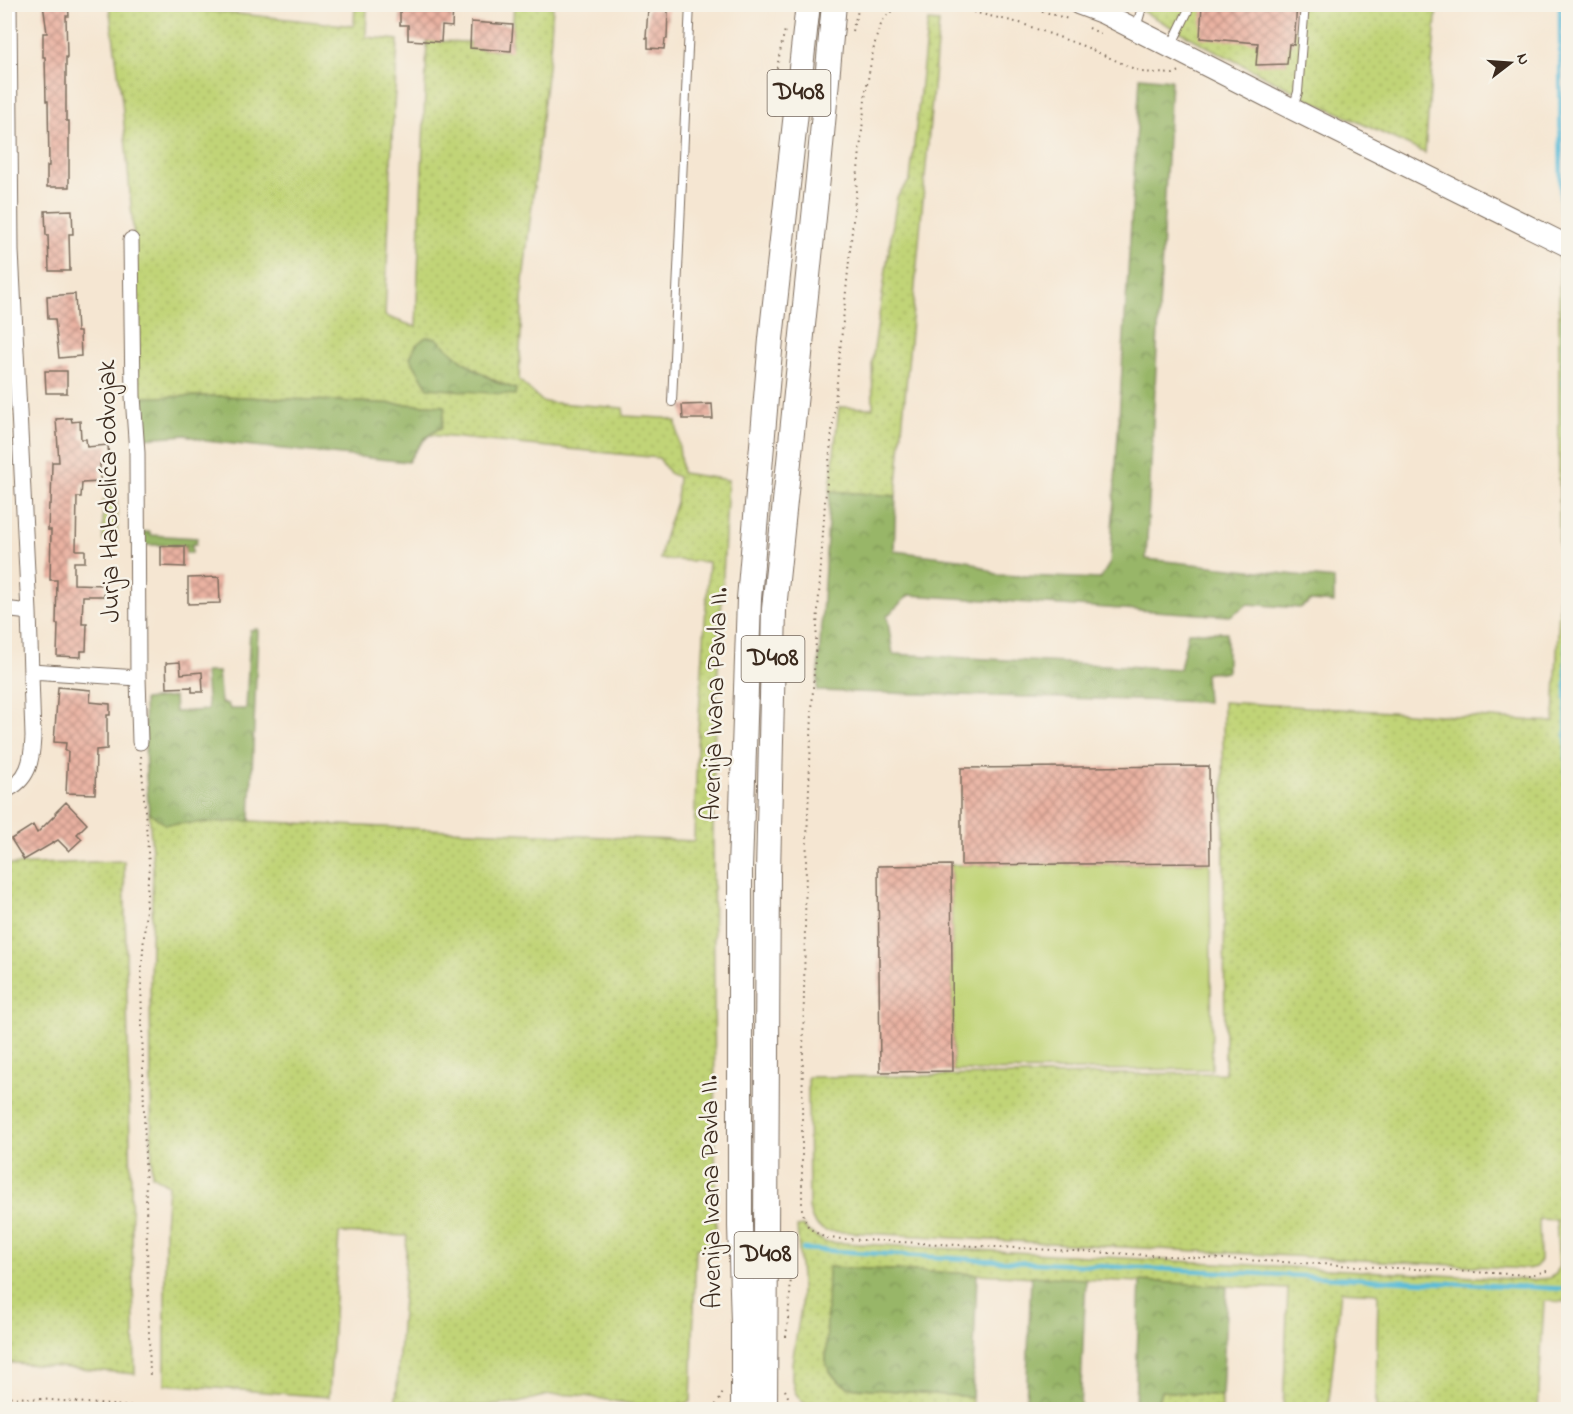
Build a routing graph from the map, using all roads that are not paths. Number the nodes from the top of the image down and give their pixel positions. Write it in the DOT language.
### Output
graph roads {
  1 [pos="9,4"];
  2 [pos="690,4"];
  3 [pos="808,4"];
  4 [pos="1079,4"];
  5 [pos="1143,4"];
  6 [pos="1190,4"];
  7 [pos="1305,4"];
  8 [pos="840,17"];
  9 [pos="1136,30"];
  10 [pos="1170,47"];
  11 [pos="1292,109"];
  12 [pos="131,240"];
  13 [pos="1569,246"];
  14 [pos="672,402"];
  15 [pos="4,609"];
  16 [pos="29,612"];
  17 [pos="31,671"];
  18 [pos="138,678"];
  19 [pos="141,742"];
  20 [pos="4,791"];
  21 [pos="743,1323"];
  22 [pos="774,1374"];
  23 [pos="720,1409"];
  24 [pos="793,1409"];
  25 [pos="743,1410"];
  26 [pos="765,1410"];
  1 -- 16 [label="street"];
  2 -- 14 [label="lane"];
  3 -- 21 [label="main road, Avenija Ivana Pavla II. / D408"];
  4 -- 9 [label="main road"];
  5 -- 9 [label="lane"];
  6 -- 10 [label="lane"];
  7 -- 11 [label="lane"];
  8 -- 22 [label="main road, Avenija Ivana Pavla II. / D408"];
  9 -- 10 [label="main road"];
  10 -- 11 [label="main road"];
  11 -- 13 [label="main road"];
  12 -- 18 [label="street, Jurja Habdelića odvojak"];
  15 -- 16 [label="street"];
  16 -- 17 [label="street"];
  17 -- 18 [label="street"];
  17 -- 20 [label="street"];
  18 -- 19 [label="street, Jurja Habdelića odvojak"];
  21 -- 23 [label="main road"];
  21 -- 25 [label="main road, Avenija Ivana Pavla II. / D408"];
  22 -- 24 [label="main road"];
  22 -- 26 [label="main road, Avenija Ivana Pavla II. / D408"];
}
